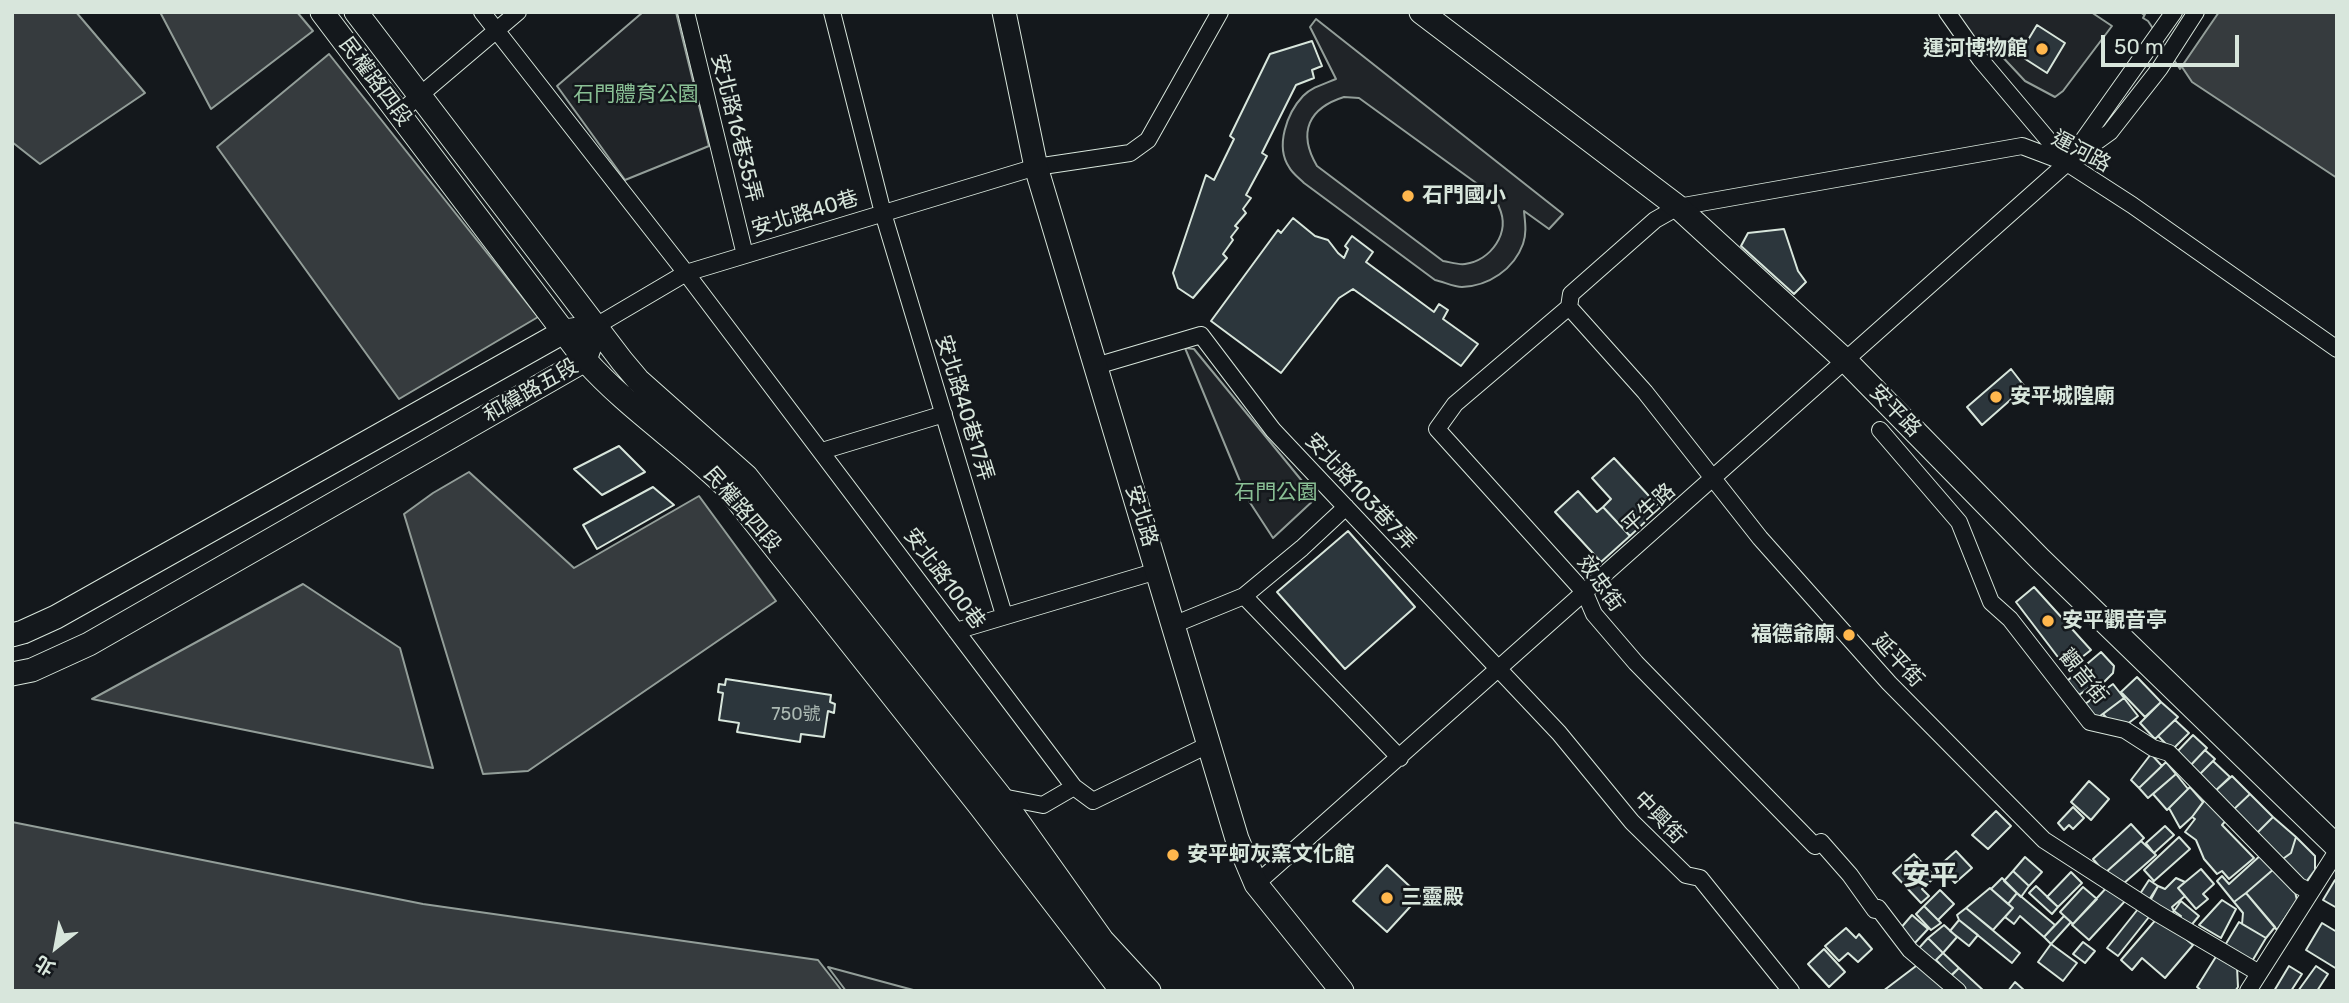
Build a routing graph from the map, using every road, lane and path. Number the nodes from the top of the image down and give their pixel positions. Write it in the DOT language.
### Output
graph roads {
  1 [pos="322,12"];
  2 [pos="356,12"];
  3 [pos="482,12"];
  4 [pos="518,12"];
  5 [pos="686,12"];
  6 [pos="832,12"];
  7 [pos="1003,12"];
  8 [pos="1220,12"];
  9 [pos="1421,12"];
  10 [pos="1947,12"];
  11 [pos="2174,12"];
  12 [pos="2196,12"];
  13 [pos="496,30"];
  14 [pos="421,95"];
  15 [pos="399,113"];
  16 [pos="2067,163"];
  17 [pos="1036,167"];
  18 [pos="1678,207"];
  19 [pos="883,213"];
  20 [pos="745,255"];
  21 [pos="687,273"];
  22 [pos="1569,307"];
  23 [pos="596,326"];
  24 [pos="565,331"];
  25 [pos="2337,349"];
  26 [pos="585,360"];
  27 [pos="1846,361"];
  28 [pos="1096,366"];
  29 [pos="944,415"];
  30 [pos="1880,430"];
  31 [pos="821,451"];
  32 [pos="1713,480"];
  33 [pos="1346,507"];
  34 [pos="1157,571"];
  35 [pos="1585,593"];
  36 [pos="1244,596"];
  37 [pos="1004,615"];
  38 [pos="1173,625"];
  39 [pos="956,631"];
  40 [pos="12,635"];
  41 [pos="1498,669"];
  42 [pos="12,674"];
  43 [pos="1210,744"];
  44 [pos="1400,758"];
  45 [pos="1074,787"];
  46 [pos="989,801"];
  47 [pos="2337,849"];
  48 [pos="1256,884"];
  49 [pos="2311,892"];
  50 [pos="2259,974"];
  51 [pos="1122,991"];
  52 [pos="1149,991"];
  53 [pos="1342,991"];
  54 [pos="1791,991"];
  55 [pos="1958,991"];
  56 [pos="2248,991"];
  1 -- 15 [label="street, 民權路四段"];
  2 -- 14 [label="street, 民權路四段"];
  3 -- 13 [label="street, 安北路100巷"];
  4 -- 13 [label="street"];
  5 -- 20 [label="street, 安北路16巷35弄"];
  6 -- 19 [label="street, 安北路40巷17弄"];
  7 -- 17 [label="street, 安北路"];
  8 -- 17 [label="street, 安北路40巷"];
  9 -- 18 [label="street, 安平路"];
  10 -- 16 [label="street"];
  11 -- 16 [label="street"];
  12 -- 16 [label="street"];
  13 -- 14 [label="street"];
  13 -- 21 [label="street, 安北路100巷"];
  14 -- 15 [label="street"];
  14 -- 23 [label="street, 民權路四段"];
  15 -- 24 [label="street, 民權路四段"];
  16 -- 18 [label="street, 運河路"];
  16 -- 25 [label="street, 運河路"];
  16 -- 27 [label="street, 平生路"];
  17 -- 19 [label="street, 安北路40巷"];
  17 -- 28 [label="street, 安北路"];
  18 -- 22 [label="street, 效忠街"];
  18 -- 27 [label="street, 安平路"];
  19 -- 20 [label="street, 安北路40巷"];
  19 -- 29 [label="street, 安北路40巷17弄"];
  20 -- 21 [label="street, 安北路40巷"];
  21 -- 23 [label="street, 安北路40巷"];
  21 -- 31 [label="street, 安北路100巷"];
  22 -- 32 [label="street, 延平街"];
  22 -- 35 [label="street, 效忠街"];
  23 -- 24 [label="street, 和緯路五段"];
  23 -- 26 [label="street, 和緯路五段"];
  23 -- 46 [label="street, 民權路四段"];
  24 -- 26 [label="street, 民權路四段"];
  24 -- 40 [label="street, 和緯路五段"];
  26 -- 42 [label="street, 和緯路五段"];
  26 -- 46 [label="street, 民權路四段"];
  27 -- 32 [label="street, 平生路"];
  27 -- 47 [label="street, 安平路"];
  28 -- 33 [label="street, 安北路103巷7弄"];
  28 -- 34 [label="street, 安北路"];
  29 -- 31 [label="street"];
  29 -- 37 [label="street, 安北路40巷17弄"];
  30 -- 49 [label="street, 觀音街"];
  31 -- 39 [label="street, 安北路100巷"];
  32 -- 35 [label="street, 平生路"];
  32 -- 50 [label="street, 延平街"];
  33 -- 36 [label="street"];
  33 -- 41 [label="street, 安北路103巷7弄"];
  34 -- 37 [label="street"];
  34 -- 38 [label="street, 安北路"];
  35 -- 41 [label="street, 平生路"];
  35 -- 55 [label="street, 效忠街"];
  36 -- 38 [label="street"];
  36 -- 44 [label="street"];
  37 -- 39 [label="street"];
  38 -- 43 [label="street, 安北路"];
  39 -- 45 [label="street, 安北路100巷"];
  41 -- 44 [label="street, 平生路"];
  41 -- 54 [label="street, 中興街"];
  43 -- 45 [label="street"];
  43 -- 48 [label="street, 安北路"];
  44 -- 48 [label="street, 平生路"];
  45 -- 46 [label="street"];
  46 -- 51 [label="street, 民權路四段"];
  46 -- 52 [label="street, 民權路四段"];
  47 -- 49 [label="street"];
  48 -- 53 [label="street, 安北路"];
  49 -- 50 [label="street"];
  50 -- 56 [label="street"];
}
